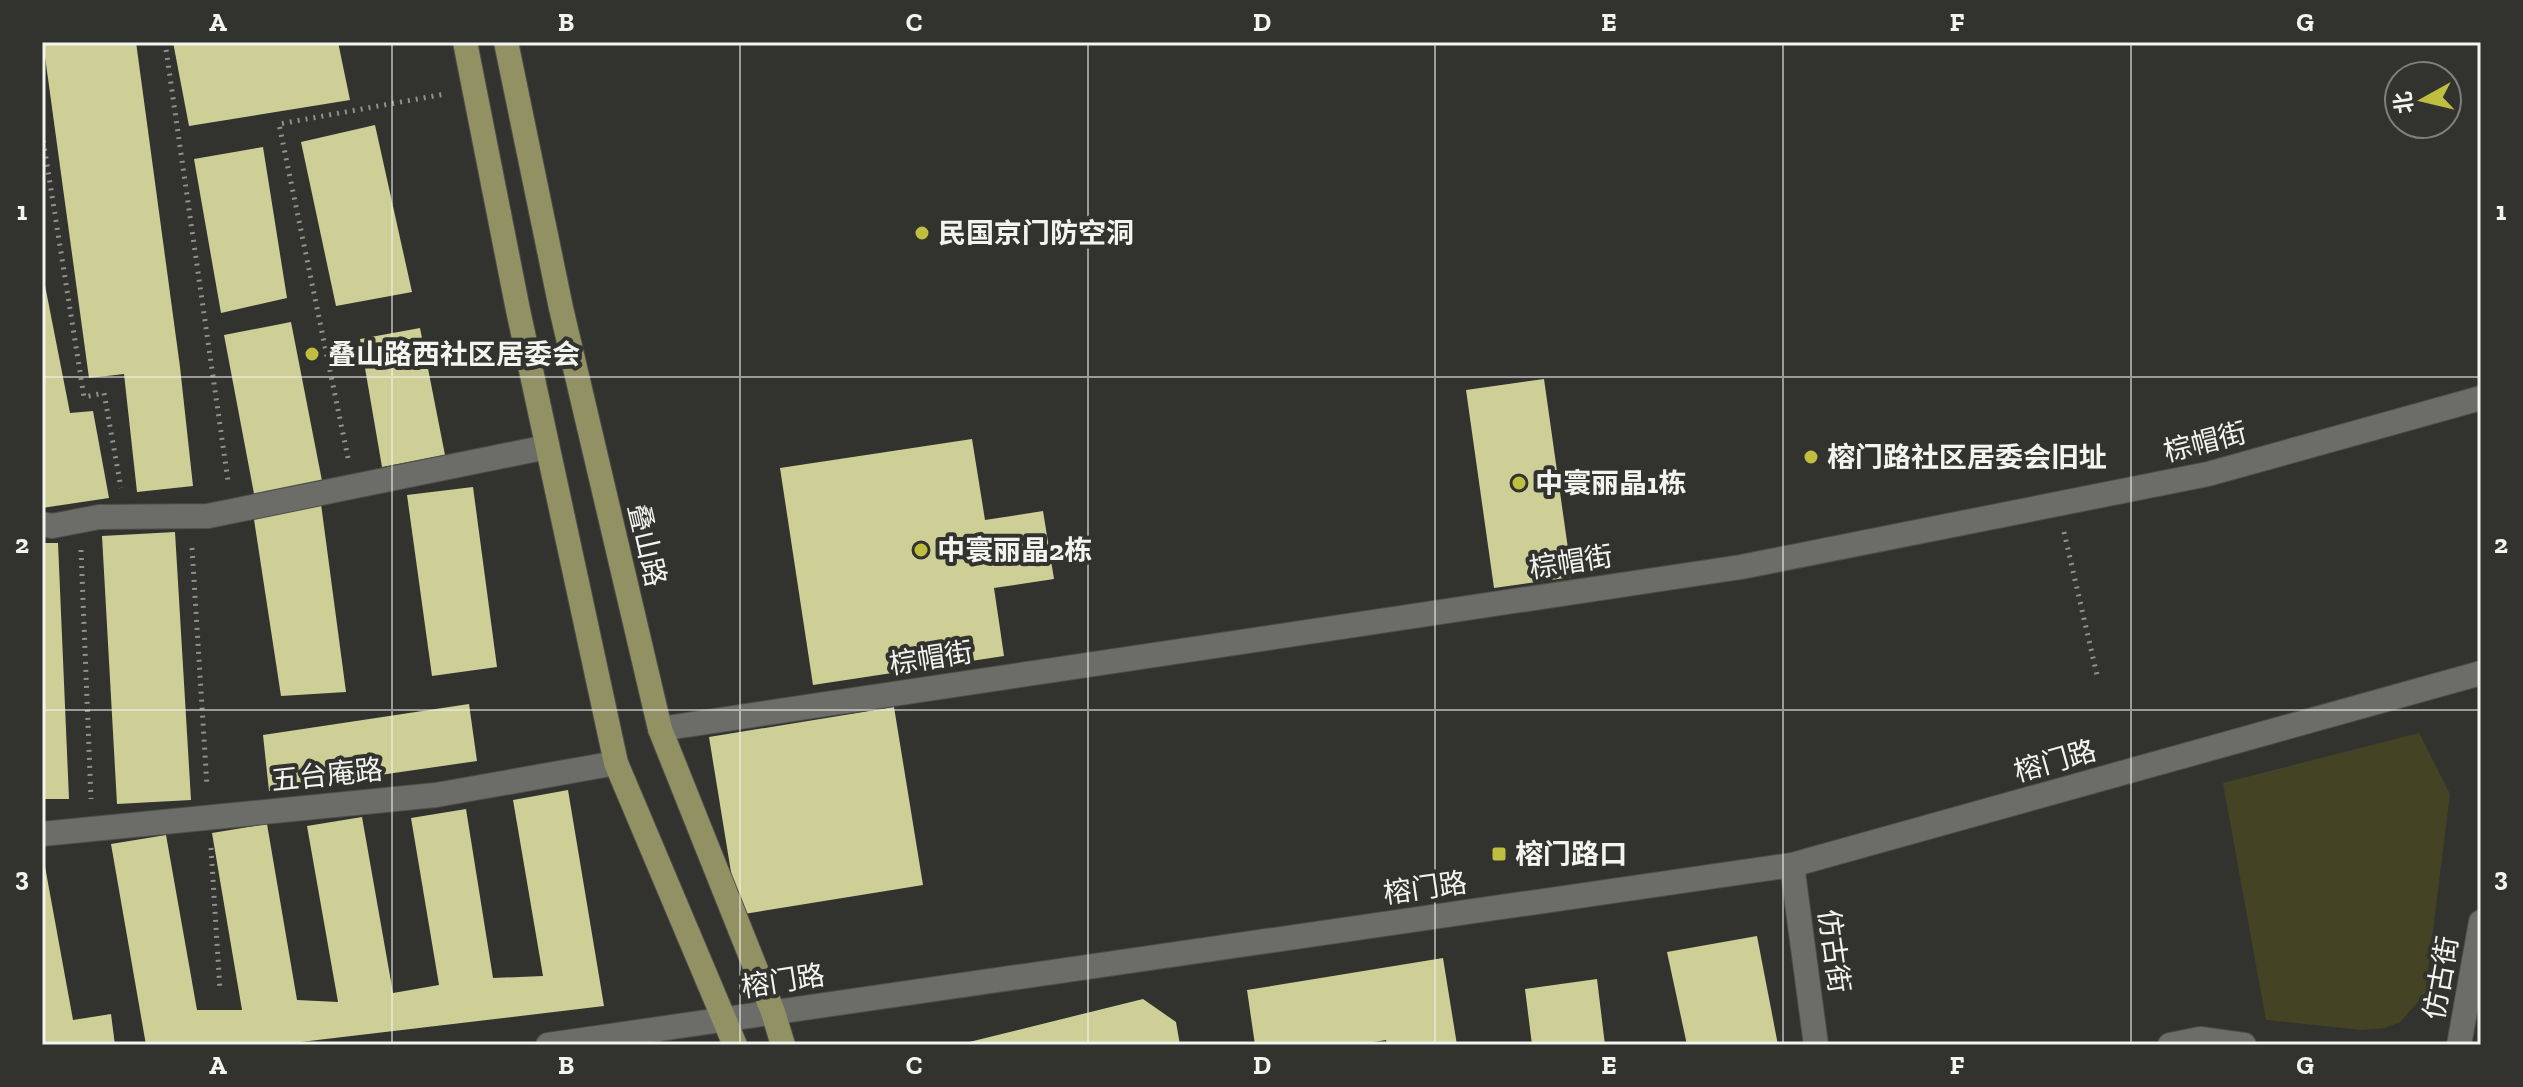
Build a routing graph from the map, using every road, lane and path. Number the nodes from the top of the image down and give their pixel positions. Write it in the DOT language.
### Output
graph roads {
  1 [pos="165,42"];
  2 [pos="465,42"];
  3 [pos="506,42"];
  4 [pos="474,89"];
  5 [pos="42,133"];
  6 [pos="2481,398"];
  7 [pos="547,447"];
  8 [pos="114,452"];
  9 [pos="354,487"];
  10 [pos="2057,504"];
  11 [pos="232,511"];
  12 [pos="190,516"];
  13 [pos="79,521"];
  14 [pos="42,524"];
  15 [pos="2481,673"];
  16 [pos="2097,675"];
  17 [pos="660,729"];
  18 [pos="616,763"];
  19 [pos="209,817"];
  20 [pos="92,828"];
  21 [pos="42,834"];
  22 [pos="1792,865"];
  23 [pos="2481,922"];
  24 [pos="220,990"];
  25 [pos="773,1012"];
  26 [pos="726,1020"];
  27 [pos="548,1045"];
  28 [pos="735,1045"];
  29 [pos="783,1045"];
  30 [pos="1816,1045"];
  31 [pos="2170,1045"];
  32 [pos="2244,1045"];
  33 [pos="2459,1045"];
  1 -- 11 [label="path"];
  2 -- 4 [label="main road"];
  3 -- 17 [label="main road, 叠山路"];
  4 -- 7 [label="main road"];
  4 -- 9 [label="path"];
  5 -- 8 [label="path"];
  6 -- 10 [label="street, 棕帽街"];
  7 -- 9 [label="street"];
  7 -- 18 [label="main road"];
  9 -- 11 [label="street"];
  10 -- 16 [label="path"];
  10 -- 17 [label="street, 棕帽街"];
  11 -- 12 [label="street"];
  12 -- 13 [label="street"];
  12 -- 19 [label="path"];
  13 -- 14 [label="street"];
  13 -- 20 [label="path"];
  15 -- 22 [label="street, 榕门路"];
  17 -- 25 [label="main road, 叠山路"];
  18 -- 19 [label="street, 五台庵路"];
  18 -- 26 [label="main road"];
  19 -- 20 [label="street, 五台庵路"];
  19 -- 24 [label="path"];
  20 -- 21 [label="street, 五台庵路"];
  22 -- 25 [label="street, 榕门路"];
  22 -- 30 [label="street, 仿古街"];
  23 -- 33 [label="street, 仿古街"];
  25 -- 26 [label="street, 榕门路"];
  25 -- 29 [label="main road, 叠山路"];
  26 -- 27 [label="street, 榕门路"];
  26 -- 28 [label="main road"];
  31 -- 32 [label="street"];
}
